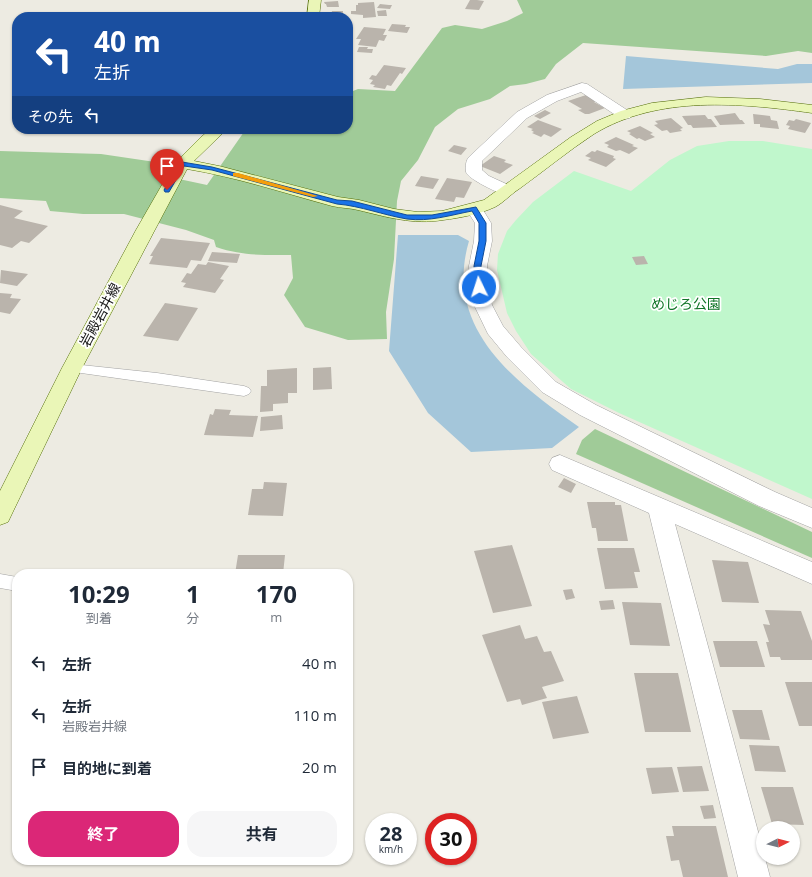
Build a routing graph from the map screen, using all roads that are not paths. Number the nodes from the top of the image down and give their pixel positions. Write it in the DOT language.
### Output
graph roads {
  1 [pos="315,0"];
  2 [pos="314,12"];
  3 [pos="812,109"];
  4 [pos="625,114"];
  5 [pos="214,134"];
  6 [pos="182,164"];
  7 [pos="507,190"];
  8 [pos="474,209"];
  9 [pos="72,368"];
  10 [pos="244,391"];
  11 [pos="560,464"];
  12 [pos="659,507"];
  13 [pos="0,515"];
  14 [pos="812,518"];
  15 [pos="812,573"];
  16 [pos="0,581"];
  17 [pos="12,583"];
  18 [pos="754,877"];
  1 -- 2 [label="street"];
  3 -- 4 [label="street"];
  4 -- 7 [label="street"];
  4 -- 7 [label="street"];
  5 -- 6 [label="street, 岩殿岩井線"];
  6 -- 8 [label="street"];
  6 -- 9 [label="street, 岩殿岩井線"];
  7 -- 8 [label="street"];
  8 -- 14 [label="street"];
  9 -- 10 [label="lane"];
  9 -- 13 [label="street, 岩殿岩井線"];
  11 -- 12 [label="street"];
  12 -- 15 [label="street"];
  12 -- 18 [label="street"];
  16 -- 17 [label="lane"];
}
